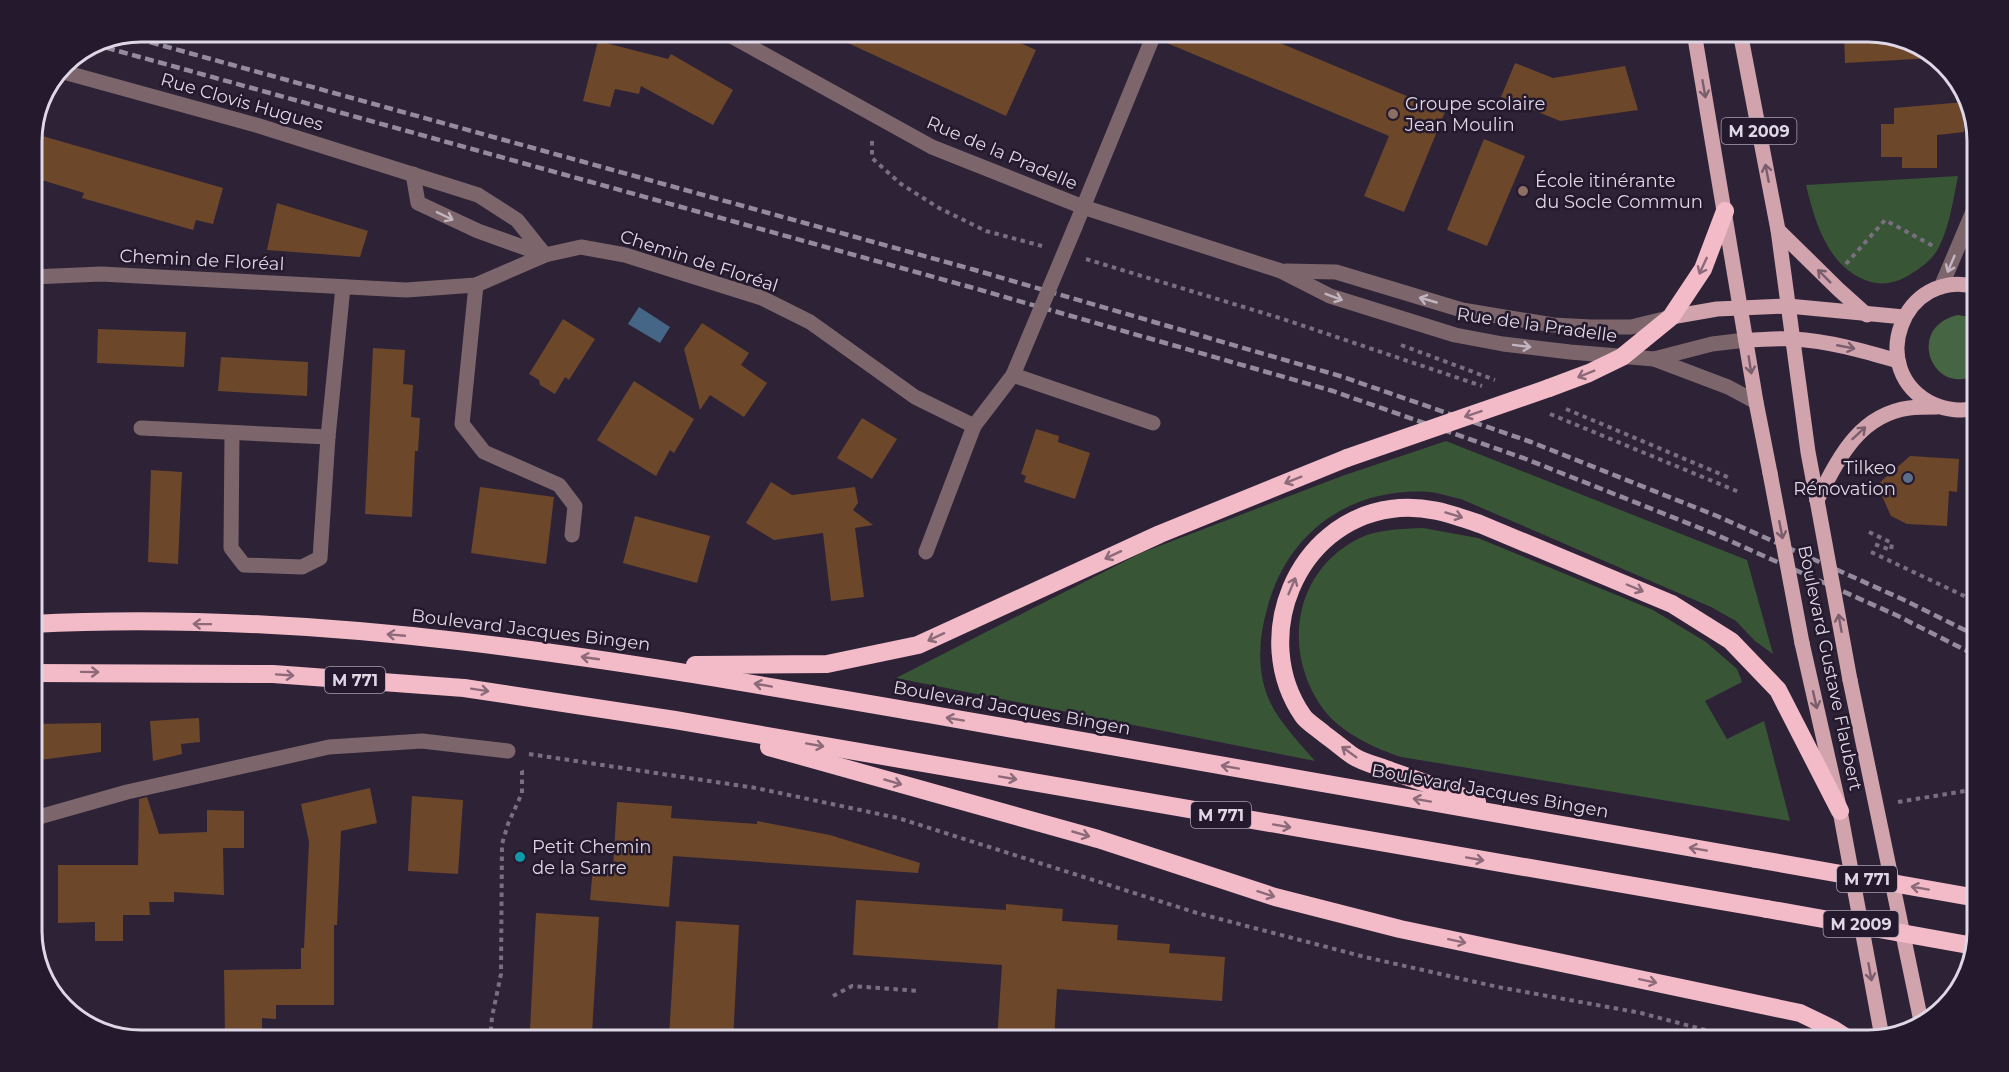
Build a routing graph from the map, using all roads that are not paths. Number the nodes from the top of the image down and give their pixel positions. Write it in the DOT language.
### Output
graph roads {
  1 [pos="742,42"];
  2 [pos="1151,42"];
  3 [pos="1696,42"];
  4 [pos="1742,42"];
  5 [pos="70,73"];
  6 [pos="412,174"];
  7 [pos="1083,207"];
  8 [pos="1725,211"];
  9 [pos="1967,226"];
  10 [pos="1778,230"];
  11 [pos="545,255"];
  12 [pos="1281,271"];
  13 [pos="42,277"];
  14 [pos="476,285"];
  15 [pos="343,286"];
  16 [pos="1967,286"];
  17 [pos="1941,287"];
  18 [pos="1788,306"];
  19 [pos="1740,307"];
  20 [pos="1868,315"];
  21 [pos="1671,317"];
  22 [pos="1904,317"];
  23 [pos="1792,339"];
  24 [pos="1746,340"];
  25 [pos="1622,357"];
  26 [pos="1654,359"];
  27 [pos="1898,361"];
  28 [pos="1013,375"];
  29 [pos="1756,402"];
  30 [pos="1939,407"];
  31 [pos="1967,410"];
  32 [pos="1153,423"];
  33 [pos="974,426"];
  34 [pos="141,428"];
  35 [pos="232,433"];
  36 [pos="328,437"];
  37 [pos="1817,500"];
  38 [pos="572,535"];
  39 [pos="926,552"];
  40 [pos="42,624"];
  41 [pos="648,666"];
  42 [pos="42,673"];
  43 [pos="675,720"];
  44 [pos="508,751"];
  45 [pos="1840,811"];
  46 [pos="42,816"];
  47 [pos="1521,818"];
  48 [pos="1967,896"];
  49 [pos="1966,944"];
  50 [pos="1920,1016"];
  51 [pos="1881,1029"];
  52 [pos="1834,1030"];
  1 -- 7 [label="street, Rue de la Pradelle"];
  2 -- 7 [label="street"];
  3 -- 8 [label="main road, M 2009, one-way"];
  10 -- 4 [label="main road, M 2009, one-way"];
  5 -- 6 [label="street, Rue Clovis Hugues"];
  6 -- 11 [label="street, Rue Clovis Hugues"];
  6 -- 11 [label="street, one-way"];
  7 -- 12 [label="street, Rue de la Pradelle"];
  7 -- 28 [label="street, bridge"];
  8 -- 19 [label="main road, M 2009"];
  8 -- 21 [label="highway, one-way"];
  9 -- 17 [label="street, one-way"];
  10 -- 18 [label="main road, M 2009"];
  20 -- 10 [label="main road, one-way"];
  11 -- 14 [label="street, Chemin de Floréal"];
  11 -- 33 [label="street, Chemin de Floréal"];
  21 -- 12 [label="street, Rue de la Pradelle, one-way"];
  12 -- 25 [label="street, Rue de la Pradelle, one-way"];
  13 -- 15 [label="street, Chemin de Floréal"];
  14 -- 15 [label="street, Chemin de Floréal"];
  14 -- 38 [label="street"];
  15 -- 36 [label="street"];
  16 -- 17 [label="main road"];
  17 -- 22 [label="main road"];
  18 -- 19 [label="main road"];
  18 -- 20 [label="main road"];
  18 -- 23 [label="main road, Boulevard Gustave Flaubert / M 2009"];
  19 -- 21 [label="main road"];
  19 -- 24 [label="main road, Boulevard Gustave Flaubert / M 2009"];
  20 -- 22 [label="main road"];
  21 -- 25 [label="highway"];
  22 -- 27 [label="main road"];
  23 -- 24 [label="main road"];
  23 -- 27 [label="main road, one-way"];
  23 -- 37 [label="main road, Boulevard Gustave Flaubert / M 2009"];
  24 -- 26 [label="street"];
  24 -- 29 [label="main road, Boulevard Gustave Flaubert / M 2009, one-way"];
  25 -- 26 [label="street, Rue de la Pradelle"];
  25 -- 41 [label="highway, one-way, bridge"];
  26 -- 29 [label="street"];
  27 -- 30 [label="main road"];
  28 -- 32 [label="street"];
  28 -- 33 [label="street"];
  29 -- 45 [label="main road, Boulevard Gustave Flaubert / M 2009, one-way, bridge"];
  30 -- 31 [label="main road"];
  37 -- 30 [label="main road, one-way"];
  33 -- 39 [label="street"];
  34 -- 35 [label="street"];
  35 -- 36 [label="street"];
  35 -- 36 [label="street"];
  50 -- 37 [label="main road, Boulevard Gustave Flaubert / M 2009, one-way, bridge"];
  41 -- 40 [label="highway, Boulevard Jacques Bingen / M 771, one-way"];
  47 -- 41 [label="highway, Boulevard Jacques Bingen / M 771, one-way"];
  42 -- 43 [label="highway, M 771, one-way"];
  43 -- 49 [label="highway, M 771, one-way, bridge"];
  43 -- 52 [label="highway, one-way"];
  44 -- 46 [label="street"];
  47 -- 45 [label="highway, one-way"];
  45 -- 51 [label="main road, Boulevard Gustave Flaubert / M 2009, one-way"];
  48 -- 47 [label="highway, Boulevard Jacques Bingen / M 771, one-way, bridge"];
}
